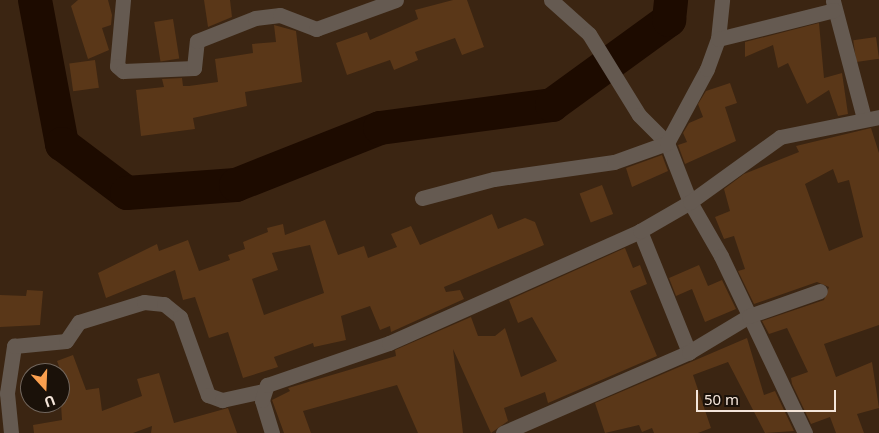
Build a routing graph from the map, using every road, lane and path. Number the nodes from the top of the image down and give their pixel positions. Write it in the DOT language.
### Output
graph roads {
  1 [pos="123,0"];
  2 [pos="396,0"];
  3 [pos="551,0"];
  4 [pos="722,0"];
  5 [pos="833,5"];
  6 [pos="718,39"];
  7 [pos="879,117"];
  8 [pos="864,118"];
  9 [pos="667,143"];
  10 [pos="422,198"];
  11 [pos="690,202"];
  12 [pos="640,231"];
  13 [pos="820,291"];
  14 [pos="749,316"];
  15 [pos="689,352"];
  16 [pos="263,391"];
  17 [pos="11,433"];
  18 [pos="272,433"];
  19 [pos="503,433"];
  20 [pos="805,433"];
  1 -- 2 [label="street"];
  3 -- 9 [label="street"];
  4 -- 6 [label="street"];
  5 -- 6 [label="street"];
  5 -- 8 [label="street"];
  6 -- 9 [label="street"];
  7 -- 8 [label="street"];
  8 -- 11 [label="street"];
  9 -- 10 [label="street"];
  9 -- 11 [label="street"];
  11 -- 12 [label="street"];
  11 -- 14 [label="street"];
  12 -- 15 [label="street"];
  12 -- 16 [label="street"];
  13 -- 14 [label="street"];
  14 -- 15 [label="street"];
  14 -- 20 [label="street"];
  15 -- 19 [label="street"];
  16 -- 17 [label="street"];
  16 -- 18 [label="street"];
}
